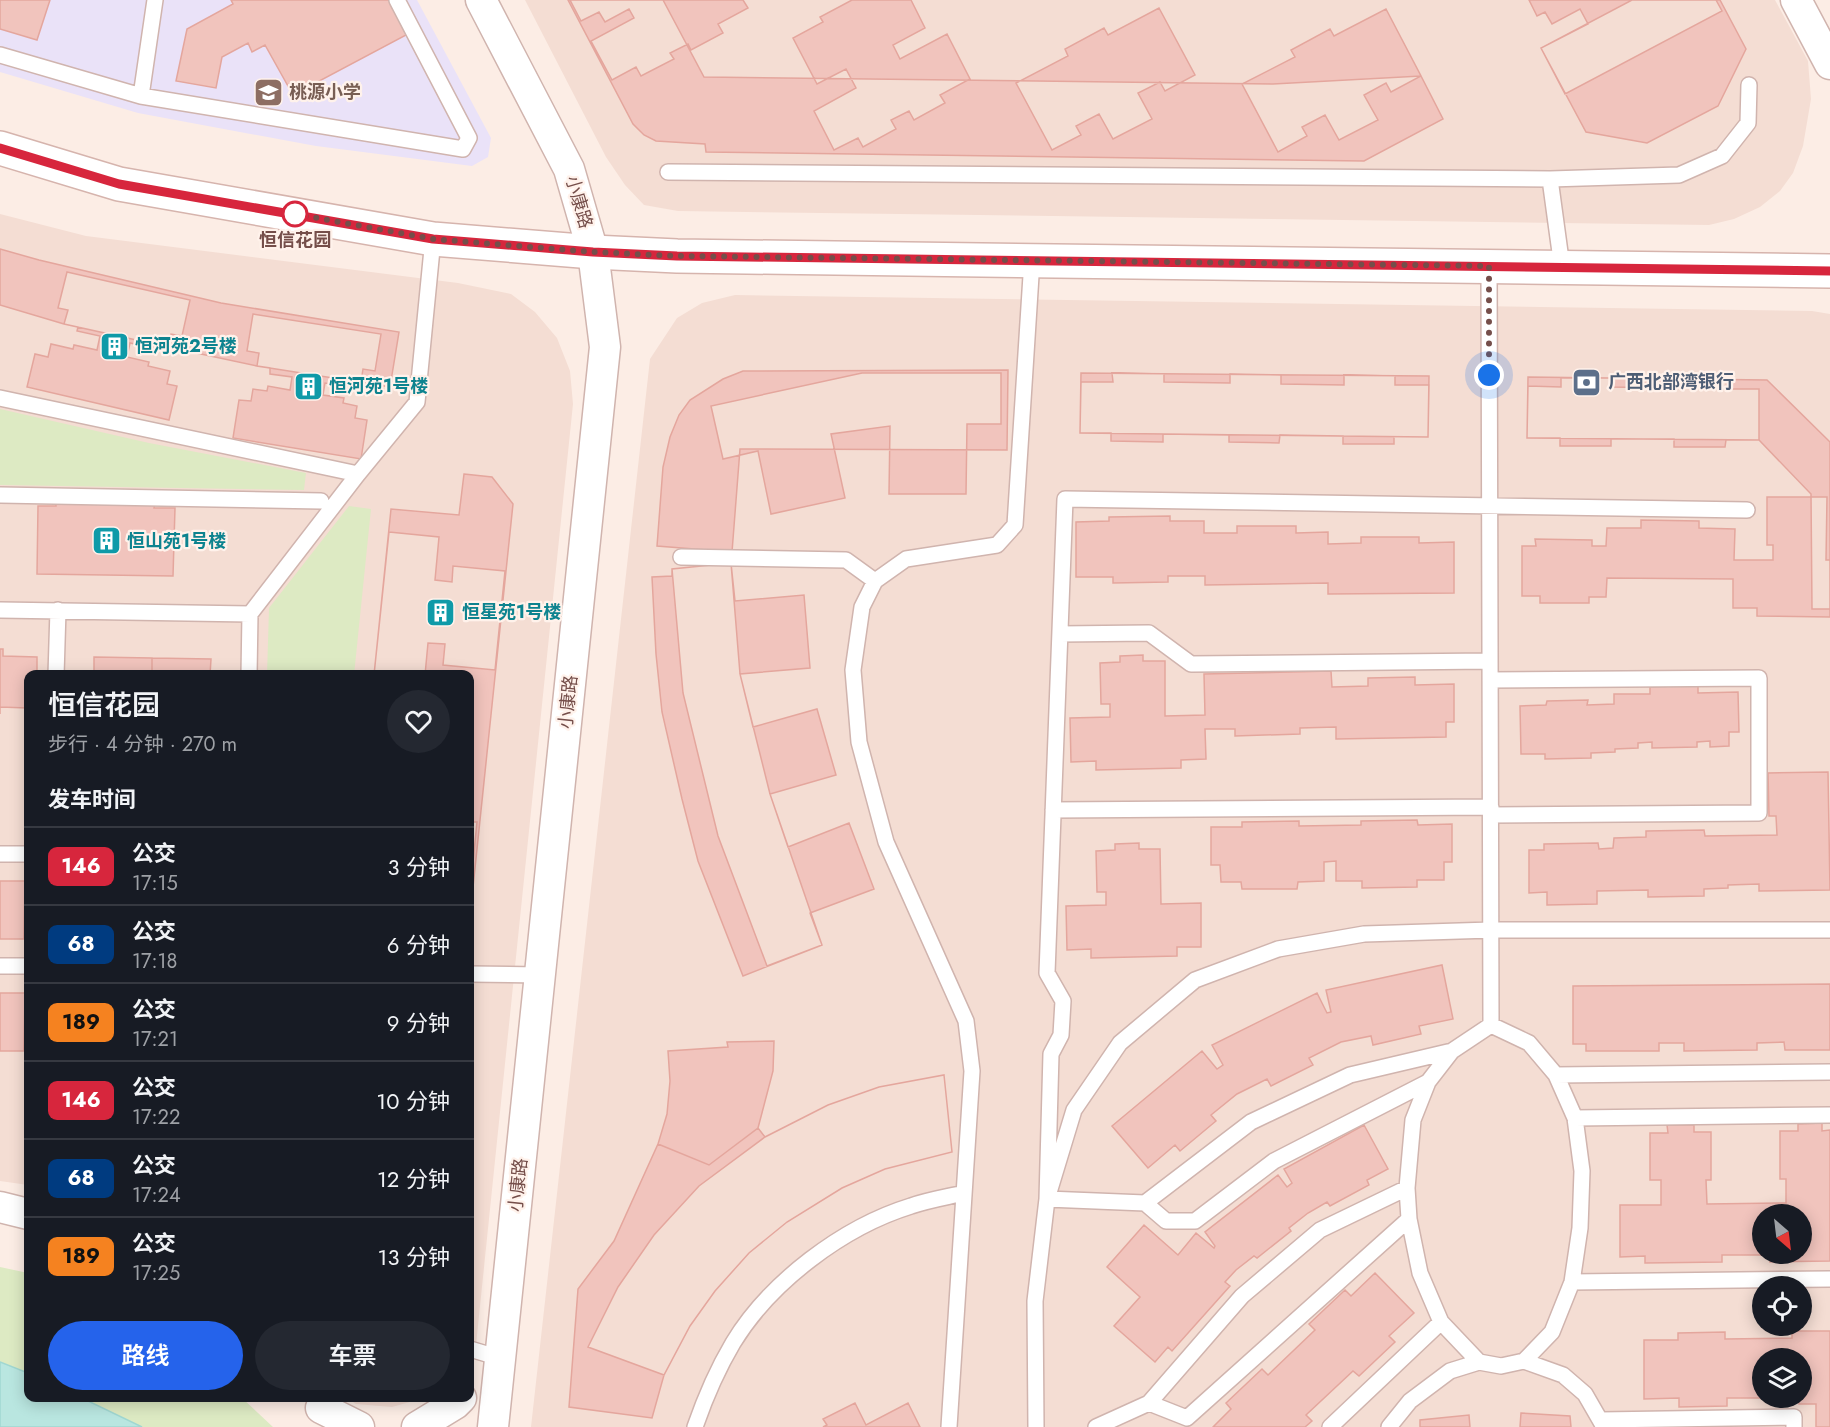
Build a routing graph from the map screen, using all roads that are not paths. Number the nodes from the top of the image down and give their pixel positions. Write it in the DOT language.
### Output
graph roads {
  1 [pos="155,0"];
  2 [pos="397,0"];
  3 [pos="481,0"];
  4 [pos="1796,0"];
  5 [pos="0,55"];
  6 [pos="1830,64"];
  7 [pos="1749,86"];
  8 [pos="141,96"];
  9 [pos="0,148"];
  10 [pos="668,172"];
  11 [pos="1550,179"];
  12 [pos="433,239"];
  13 [pos="593,252"];
  14 [pos="1032,260"];
  15 [pos="1489,266"];
  16 [pos="1562,267"];
  17 [pos="1830,271"];
  18 [pos="0,398"];
  19 [pos="358,474"];
  20 [pos="0,495"];
  21 [pos="321,501"];
  22 [pos="1489,506"];
  23 [pos="1747,510"];
  24 [pos="681,557"];
  25 [pos="876,581"];
  26 [pos="0,610"];
  27 [pos="58,610"];
  28 [pos="250,614"];
  29 [pos="1060,634"];
  30 [pos="1490,661"];
  31 [pos="56,670"];
  32 [pos="249,670"];
  33 [pos="1490,680"];
  34 [pos="1053,810"];
  35 [pos="1491,811"];
  36 [pos="0,854"];
  37 [pos="24,854"];
  38 [pos="1491,930"];
  39 [pos="1830,930"];
  40 [pos="0,966"];
  41 [pos="24,966"];
  42 [pos="474,974"];
  43 [pos="540,975"];
  44 [pos="1491,1025"];
  45 [pos="1452,1051"];
  46 [pos="1830,1072"];
  47 [pos="1556,1075"];
  48 [pos="1428,1082"];
  49 [pos="1830,1115"];
  50 [pos="1575,1118"];
  51 [pos="1407,1188"];
  52 [pos="964,1193"];
  53 [pos="1047,1198"];
  54 [pos="1145,1203"];
  55 [pos="0,1207"];
  56 [pos="24,1213"];
  57 [pos="1409,1219"];
  58 [pos="1830,1279"];
  59 [pos="1572,1282"];
  60 [pos="1441,1322"];
  61 [pos="474,1350"];
  62 [pos="500,1358"];
  63 [pos="1524,1361"];
  64 [pos="1479,1362"];
  65 [pos="474,1385"];
  66 [pos="457,1402"];
  67 [pos="1149,1402"];
  68 [pos="321,1411"];
  69 [pos="1602,1423"];
  70 [pos="359,1427"];
  71 [pos="417,1427"];
  72 [pos="493,1427"];
  73 [pos="695,1427"];
  74 [pos="949,1427"];
  75 [pos="1036,1427"];
  76 [pos="1096,1427"];
  77 [pos="1330,1427"];
  78 [pos="1389,1427"];
  79 [pos="1794,1427"];
  1 -- 8 [label="lane"];
  2 -- 8 [label="lane"];
  3 -- 13 [label="street, 小康路"];
  4 -- 6 [label="street"];
  5 -- 8 [label="lane"];
  7 -- 11 [label="lane"];
  9 -- 12 [label="main road"];
  10 -- 11 [label="lane"];
  11 -- 16 [label="lane"];
  12 -- 13 [label="main road"];
  12 -- 19 [label="lane"];
  13 -- 14 [label="main road"];
  13 -- 43 [label="street, 小康路"];
  14 -- 15 [label="main road"];
  14 -- 25 [label="lane"];
  15 -- 16 [label="main road"];
  15 -- 22 [label="lane"];
  16 -- 17 [label="main road"];
  18 -- 19 [label="lane"];
  19 -- 28 [label="lane"];
  20 -- 21 [label="lane"];
  22 -- 23 [label="lane"];
  22 -- 29 [label="lane"];
  22 -- 30 [label="lane"];
  24 -- 25 [label="lane"];
  25 -- 52 [label="lane"];
  26 -- 27 [label="lane"];
  27 -- 28 [label="lane"];
  27 -- 31 [label="lane"];
  28 -- 32 [label="lane"];
  29 -- 30 [label="lane"];
  29 -- 34 [label="lane"];
  30 -- 33 [label="lane"];
  33 -- 35 [label="lane"];
  33 -- 35 [label="lane"];
  34 -- 35 [label="lane"];
  34 -- 53 [label="lane"];
  35 -- 38 [label="lane"];
  36 -- 37 [label="lane"];
  38 -- 39 [label="lane"];
  38 -- 44 [label="lane"];
  38 -- 53 [label="lane"];
  40 -- 41 [label="lane"];
  42 -- 43 [label="lane"];
  43 -- 62 [label="street, 小康路"];
  44 -- 45 [label="lane"];
  44 -- 47 [label="lane"];
  45 -- 48 [label="lane"];
  45 -- 54 [label="lane"];
  46 -- 47 [label="lane"];
  47 -- 50 [label="lane"];
  48 -- 51 [label="lane"];
  48 -- 54 [label="lane"];
  49 -- 50 [label="lane"];
  50 -- 59 [label="lane"];
  51 -- 57 [label="lane"];
  51 -- 67 [label="lane"];
  52 -- 73 [label="lane"];
  52 -- 74 [label="lane"];
  53 -- 54 [label="lane"];
  53 -- 75 [label="lane"];
  55 -- 56 [label="street"];
  57 -- 60 [label="lane"];
  57 -- 67 [label="lane"];
  58 -- 59 [label="lane"];
  59 -- 63 [label="lane"];
  60 -- 64 [label="lane"];
  60 -- 77 [label="lane"];
  61 -- 62 [label="lane"];
  62 -- 65 [label="street"];
  62 -- 72 [label="street, 小康路"];
  63 -- 64 [label="lane"];
  63 -- 69 [label="lane"];
  64 -- 78 [label="lane"];
  66 -- 71 [label="street"];
  67 -- 76 [label="lane"];
  68 -- 70 [label="street"];
  69 -- 79 [label="lane"];
}
